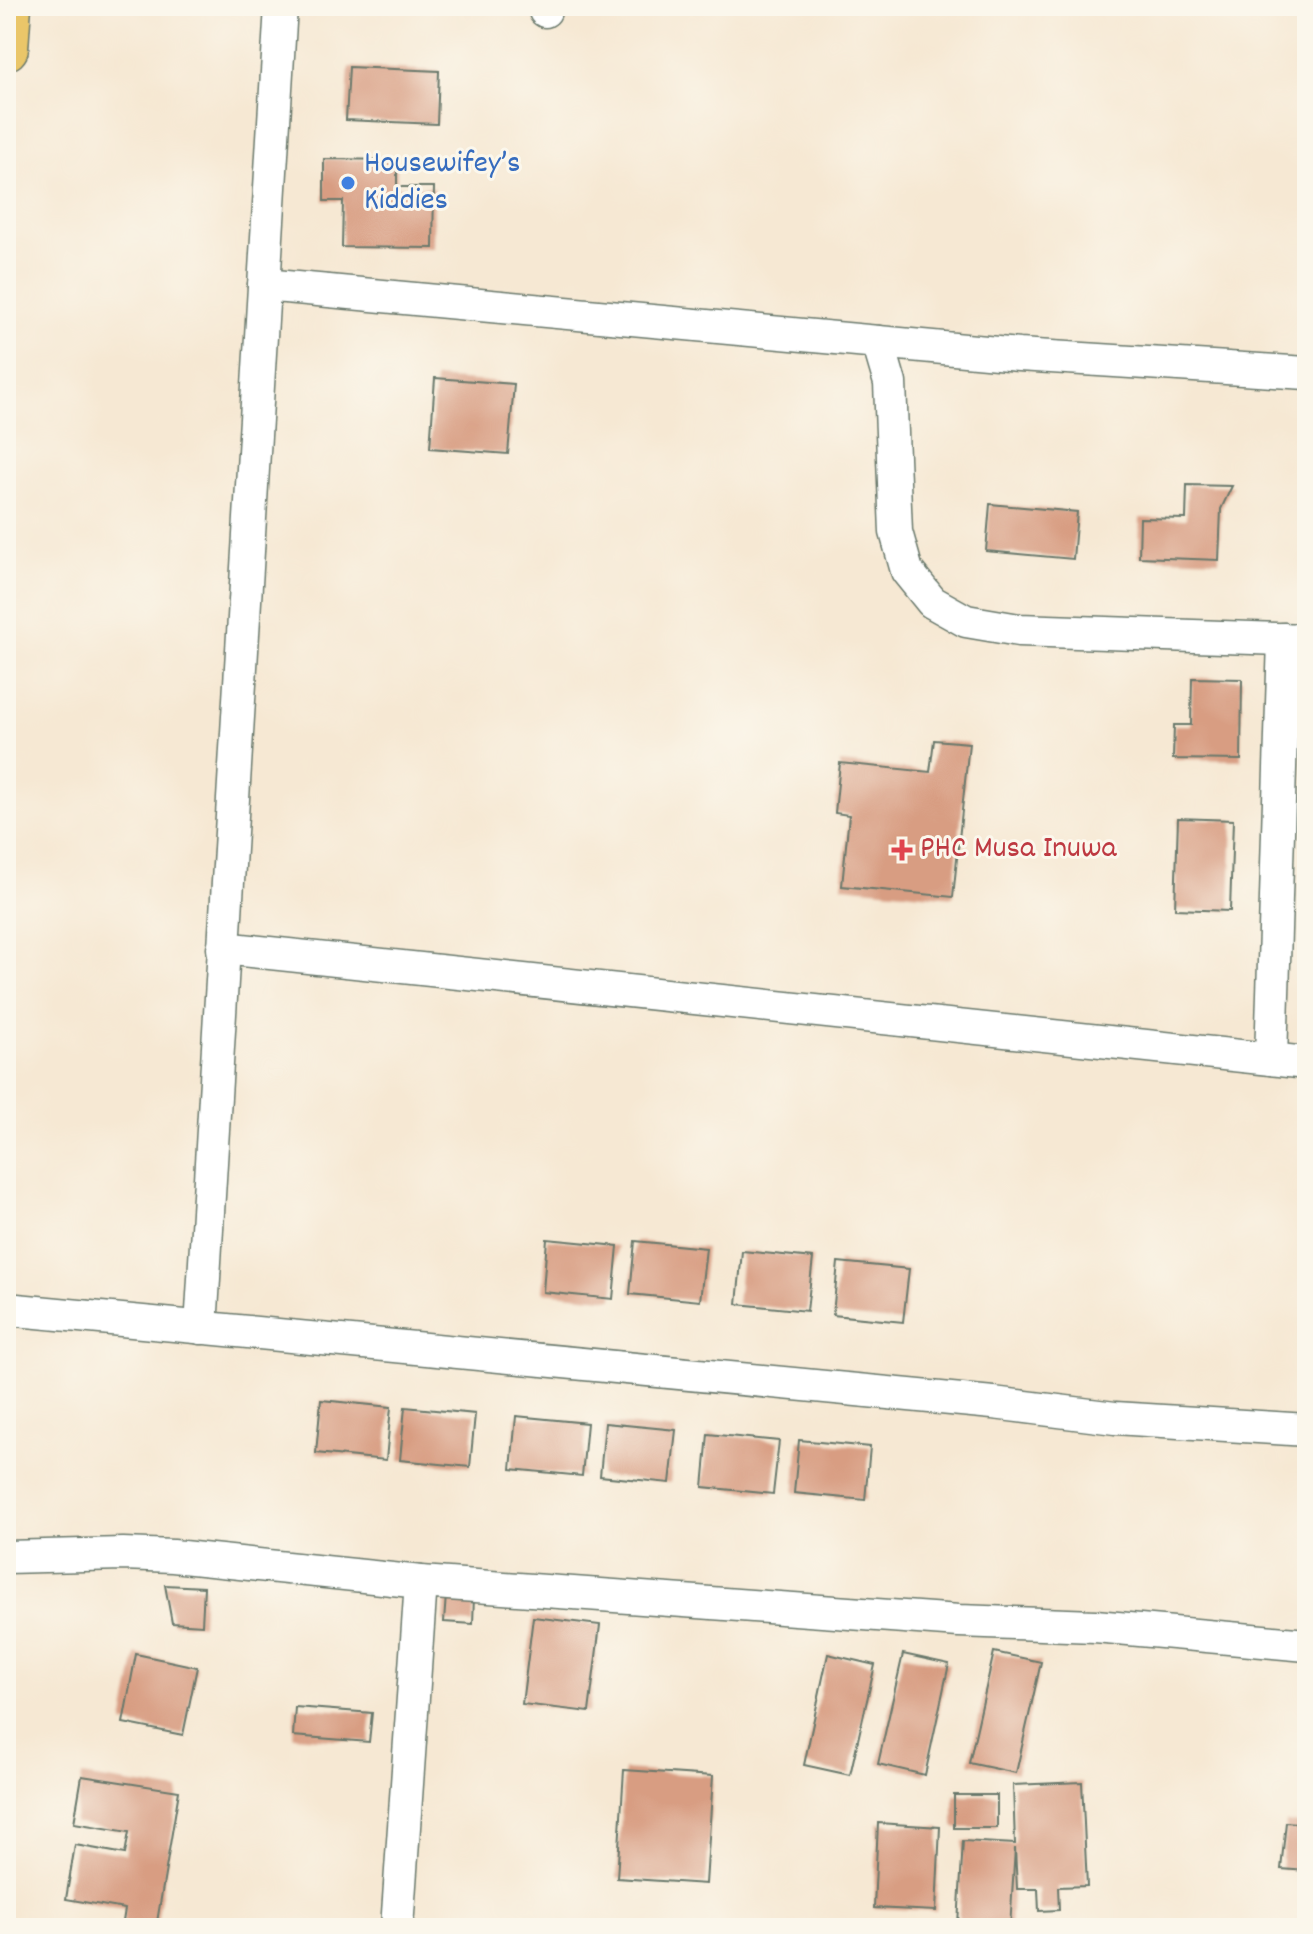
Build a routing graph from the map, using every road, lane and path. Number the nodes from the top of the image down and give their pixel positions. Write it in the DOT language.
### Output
graph roads {
  1 [pos="9,6"];
  2 [pos="281,6"];
  3 [pos="6,48"];
  4 [pos="264,285"];
  5 [pos="878,342"];
  6 [pos="1307,373"];
  7 [pos="1296,640"];
  8 [pos="223,948"];
  9 [pos="1271,1059"];
  10 [pos="1307,1063"];
  11 [pos="6,1309"];
  12 [pos="201,1328"];
  13 [pos="1307,1430"];
  14 [pos="6,1557"];
  15 [pos="421,1582"];
  16 [pos="1307,1645"];
  17 [pos="397,1928"];
  1 -- 3 [label="main road"];
  2 -- 4 [label="street"];
  4 -- 5 [label="street"];
  4 -- 8 [label="street"];
  5 -- 6 [label="street"];
  5 -- 7 [label="street"];
  7 -- 9 [label="street"];
  8 -- 9 [label="street"];
  8 -- 12 [label="street"];
  9 -- 10 [label="street"];
  11 -- 12 [label="street"];
  12 -- 13 [label="street"];
  14 -- 15 [label="street"];
  15 -- 16 [label="street"];
  15 -- 17 [label="street"];
}
